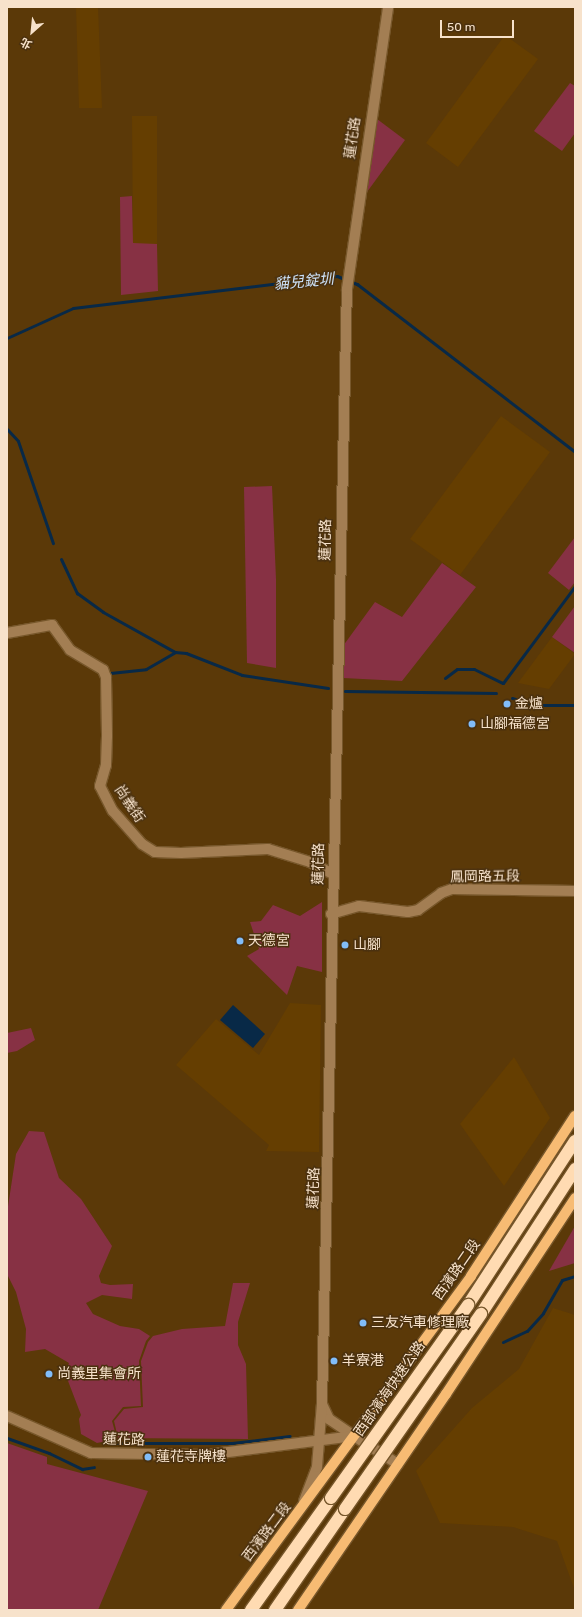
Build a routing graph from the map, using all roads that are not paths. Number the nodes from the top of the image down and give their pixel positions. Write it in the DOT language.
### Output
graph roads {
  1 [pos="388,7"];
  2 [pos="7,633"];
  3 [pos="333,874"];
  4 [pos="575,891"];
  5 [pos="332,914"];
  6 [pos="575,1116"];
  7 [pos="575,1141"];
  8 [pos="575,1169"];
  9 [pos="575,1198"];
  10 [pos="322,1404"];
  11 [pos="7,1416"];
  12 [pos="354,1436"];
  13 [pos="319,1440"];
  14 [pos="398,1464"];
  15 [pos="301,1509"];
  16 [pos="226,1610"];
  17 [pos="251,1610"];
  18 [pos="275,1610"];
  19 [pos="298,1610"];
  1 -- 3 [label="street, 蓮花路"];
  2 -- 3 [label="street, 尚義街"];
  3 -- 5 [label="street, 蓮花路"];
  4 -- 5 [label="street, 鳳岡路五段"];
  5 -- 10 [label="street, 蓮花路"];
  6 -- 12 [label="main road, 西濱路二段"];
  7 -- 17 [label="highway, 西部濱海快速公路, bridge"];
  8 -- 18 [label="highway, bridge"];
  9 -- 14 [label="main road"];
  10 -- 12 [label="street"];
  10 -- 13 [label="street, 蓮花路"];
  11 -- 13 [label="street, 蓮花路"];
  12 -- 13 [label="street, 蓮花路"];
  12 -- 14 [label="street"];
  12 -- 15 [label="main road, 西濱路二段"];
  13 -- 15 [label="street"];
  14 -- 19 [label="main road"];
  15 -- 16 [label="main road, 西濱路二段"];
}
